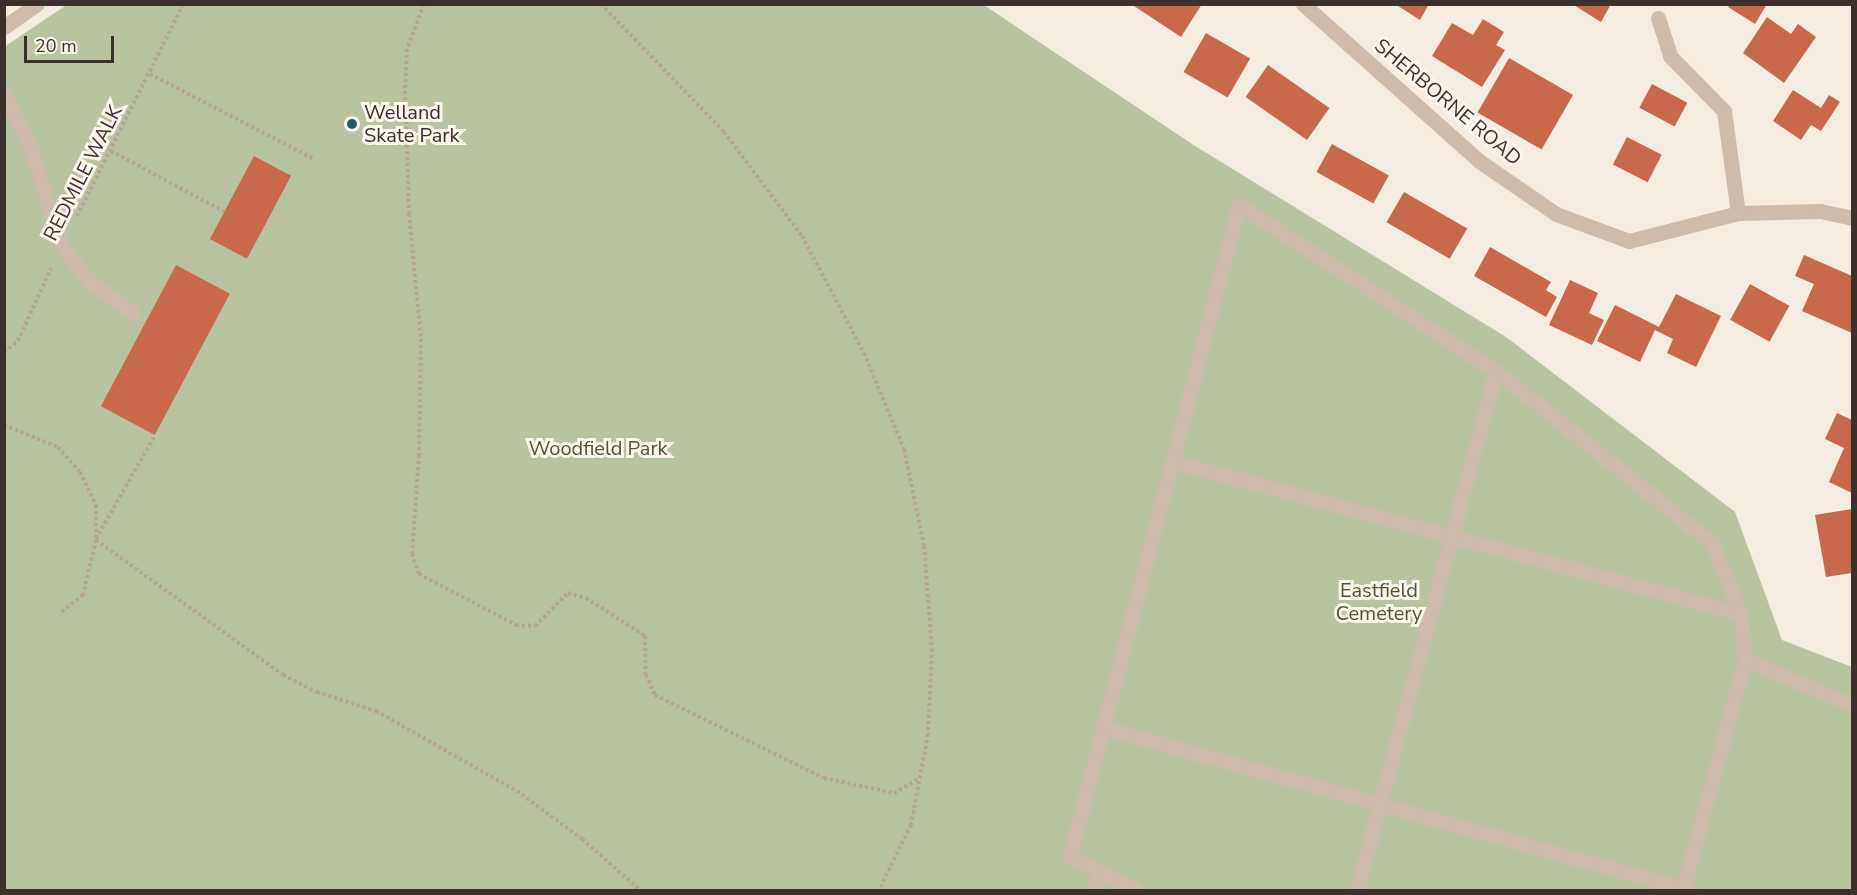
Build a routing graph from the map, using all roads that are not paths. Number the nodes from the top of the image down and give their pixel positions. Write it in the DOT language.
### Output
graph roads {
  1 [pos="37,4"];
  2 [pos="1303,4"];
  3 [pos="1658,18"];
  4 [pos="4,27"];
  5 [pos="4,93"];
  6 [pos="1738,213"];
  7 [pos="1852,218"];
  8 [pos="132,312"];
  9 [pos="1496,371"];
  10 [pos="1174,462"];
  11 [pos="1452,536"];
  12 [pos="1741,614"];
  13 [pos="1745,660"];
  14 [pos="1852,705"];
  15 [pos="1104,728"];
  16 [pos="1380,805"];
  17 [pos="1099,871"];
  18 [pos="1685,890"];
  19 [pos="1095,891"];
  20 [pos="1135,891"];
  21 [pos="1357,891"];
  1 -- 4 [label="street"];
  2 -- 6 [label="street, SHERBORNE ROAD"];
  3 -- 6 [label="street"];
  5 -- 8 [label="street"];
  6 -- 7 [label="street, SHERBORNE ROAD"];
  9 -- 10 [label="street"];
  9 -- 11 [label="street"];
  9 -- 12 [label="street"];
  10 -- 11 [label="street"];
  10 -- 15 [label="street"];
  11 -- 12 [label="street"];
  11 -- 16 [label="street"];
  12 -- 13 [label="street"];
  13 -- 14 [label="street"];
  13 -- 18 [label="street"];
  15 -- 16 [label="street"];
  15 -- 17 [label="street"];
  16 -- 18 [label="street"];
  16 -- 21 [label="street"];
  17 -- 19 [label="street"];
  17 -- 20 [label="street"];
}
